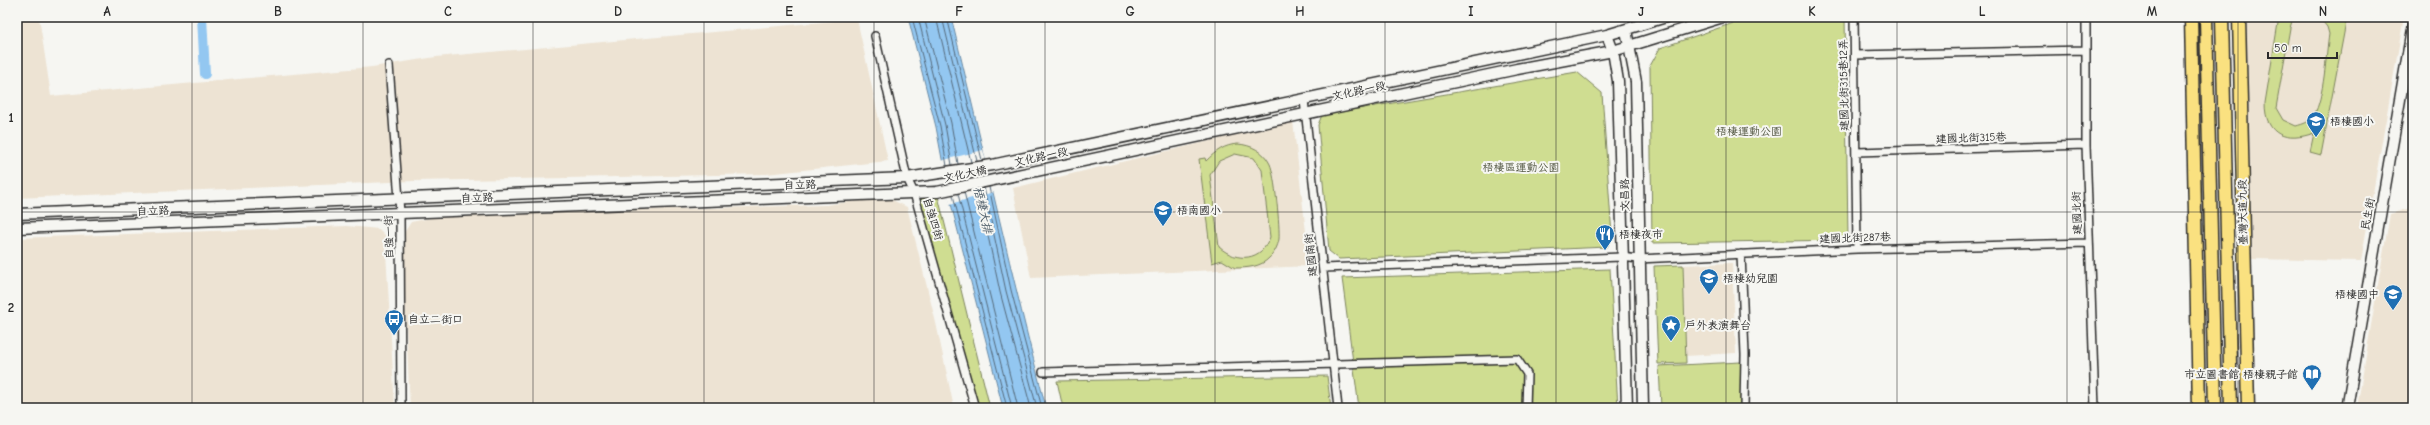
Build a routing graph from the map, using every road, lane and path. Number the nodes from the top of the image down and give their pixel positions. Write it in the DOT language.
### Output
graph roads {
  1 [pos="1666,17"];
  2 [pos="1723,17"];
  3 [pos="1854,17"];
  4 [pos="2086,17"];
  5 [pos="2190,17"];
  6 [pos="2206,17"];
  7 [pos="2222,17"];
  8 [pos="2239,17"];
  9 [pos="2413,24"];
  10 [pos="1626,30"];
  11 [pos="1607,35"];
  12 [pos="875,36"];
  13 [pos="1630,46"];
  14 [pos="2085,50"];
  15 [pos="1613,51"];
  16 [pos="1855,55"];
  17 [pos="389,65"];
  18 [pos="1304,100"];
  19 [pos="1306,115"];
  20 [pos="2086,145"];
  21 [pos="1856,152"];
  22 [pos="992,165"];
  23 [pos="935,175"];
  24 [pos="907,178"];
  25 [pos="997,180"];
  26 [pos="937,192"];
  27 [pos="914,193"];
  28 [pos="398,199"];
  29 [pos="400,213"];
  30 [pos="17,214"];
  31 [pos="17,228"];
  32 [pos="2089,243"];
  33 [pos="1857,249"];
  34 [pos="1741,254"];
  35 [pos="1622,257"];
  36 [pos="1638,259"];
  37 [pos="1323,268"];
  38 [pos="1335,365"];
  39 [pos="1043,372"];
  40 [pos="401,408"];
  41 [pos="975,408"];
  42 [pos="1338,408"];
  43 [pos="1526,408"];
  44 [pos="1626,408"];
  45 [pos="1643,408"];
  46 [pos="1744,408"];
  47 [pos="2095,408"];
  48 [pos="2198,408"];
  49 [pos="2215,408"];
  50 [pos="2231,408"];
  51 [pos="2248,408"];
  52 [pos="2346,408"];
  1 -- 10 [label="street, 文化路一段"];
  2 -- 13 [label="street, 文化路一段"];
  3 -- 16 [label="street, 建國北街315巷12弄"];
  4 -- 14 [label="street, 建國北街"];
  5 -- 48 [label="main road"];
  6 -- 49 [label="main road"];
  7 -- 50 [label="main road, 臺灣大道九段"];
  8 -- 51 [label="main road, 臺灣大道九段"];
  9 -- 52 [label="street, 民生街"];
  10 -- 11 [label="street, 文化路一段"];
  10 -- 13 [label="street, 文昌路"];
  11 -- 15 [label="street, 文昌路"];
  11 -- 18 [label="street, 文化路一段"];
  12 -- 24 [label="street, 自強四街"];
  13 -- 15 [label="street, 文化路一段"];
  13 -- 36 [label="street, 文昌路"];
  14 -- 16 [label="street"];
  14 -- 20 [label="street, 建國北街"];
  15 -- 19 [label="street, 文化路一段"];
  15 -- 35 [label="street, 文昌路"];
  16 -- 21 [label="street, 建國北街315巷12弄"];
  17 -- 28 [label="street, 自強一街"];
  18 -- 19 [label="street, 建國南街"];
  18 -- 22 [label="street, 文化路一段"];
  19 -- 25 [label="street, 文化路一段"];
  19 -- 37 [label="street, 建國南街"];
  20 -- 21 [label="street, 建國北街315巷"];
  20 -- 32 [label="street, 建國北街"];
  21 -- 33 [label="street, 建國北街315巷12弄"];
  22 -- 23 [label="street, 文化大橋"];
  23 -- 24 [label="street, 自立路"];
  24 -- 27 [label="street, 自強四街"];
  24 -- 28 [label="street, 自立路"];
  25 -- 26 [label="street, 文化大橋"];
  26 -- 27 [label="street, 自立路"];
  27 -- 29 [label="street, 自立路"];
  27 -- 41 [label="street, 自強四街"];
  28 -- 29 [label="street, 自強一街"];
  28 -- 30 [label="street, 自立路"];
  29 -- 31 [label="street, 自立路"];
  29 -- 40 [label="street, 自強一街"];
  32 -- 33 [label="street, 建國北街287巷"];
  32 -- 47 [label="street, 建國北街"];
  33 -- 34 [label="street, 建國北街287巷"];
  34 -- 36 [label="street, 建國北街287巷"];
  34 -- 46 [label="street"];
  35 -- 36 [label="street, 建國北街287巷"];
  35 -- 37 [label="street, 建國北街287巷"];
  35 -- 44 [label="street, 文昌路"];
  36 -- 45 [label="street, 文昌路"];
  37 -- 38 [label="street, 建國南街"];
  38 -- 39 [label="street"];
  38 -- 42 [label="street, 建國南街"];
  38 -- 43 [label="street"];
}
